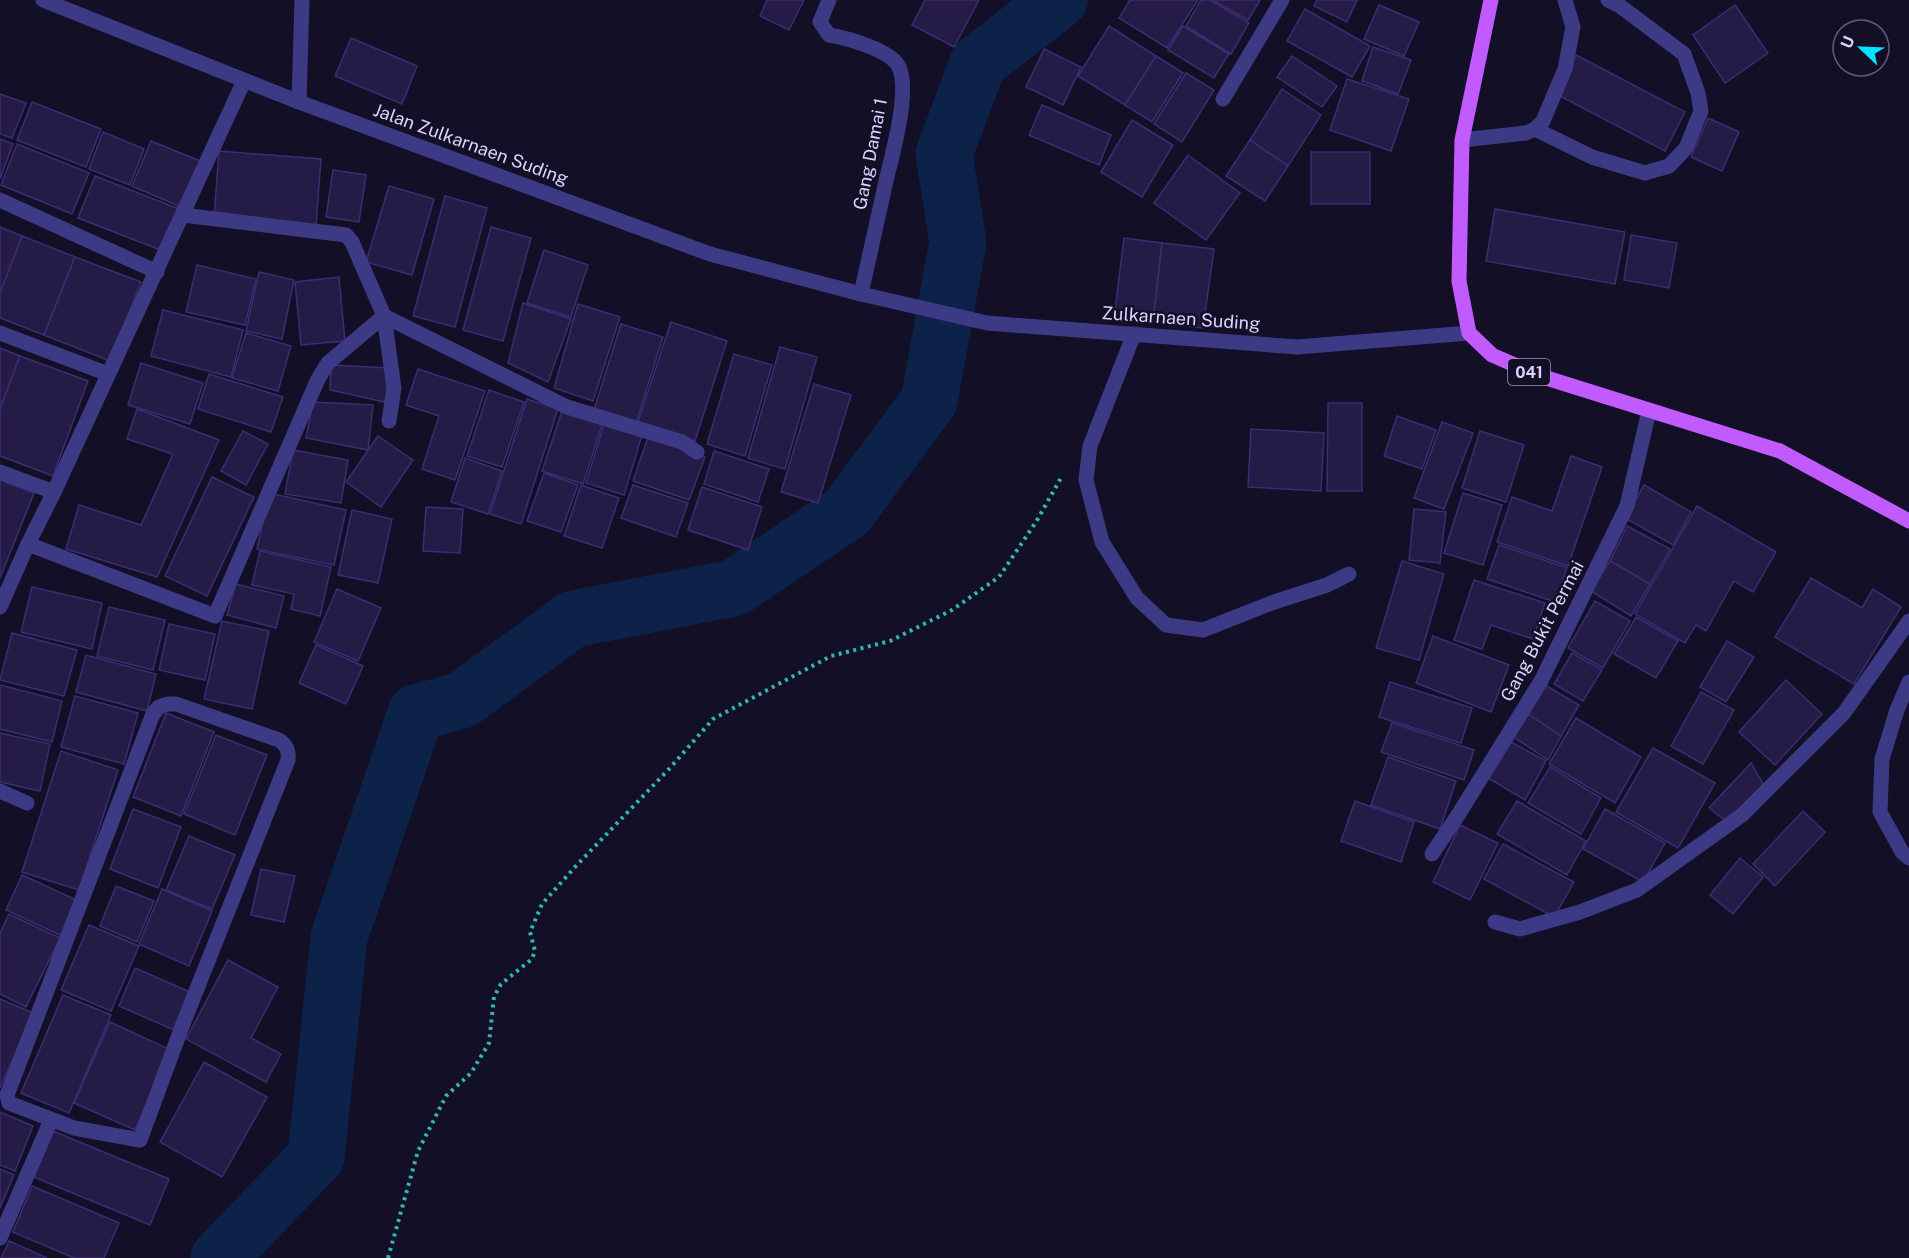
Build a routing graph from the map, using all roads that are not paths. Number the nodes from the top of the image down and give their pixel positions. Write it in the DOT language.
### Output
graph roads {
  1 [pos="43,0"];
  2 [pos="302,0"];
  3 [pos="829,0"];
  4 [pos="1282,0"];
  5 [pos="1491,0"];
  6 [pos="1565,0"];
  7 [pos="1608,0"];
  8 [pos="244,81"];
  9 [pos="1223,99"];
  10 [pos="299,102"];
  11 [pos="1534,129"];
  12 [pos="1462,140"];
  13 [pos="0,200"];
  14 [pos="183,215"];
  15 [pos="157,272"];
  16 [pos="861,294"];
  17 [pos="893,301"];
  18 [pos="384,316"];
  19 [pos="0,333"];
  20 [pos="1469,333"];
  21 [pos="1134,334"];
  22 [pos="108,374"];
  23 [pos="1649,411"];
  24 [pos="389,421"];
  25 [pos="698,452"];
  26 [pos="0,472"];
  27 [pos="54,492"];
  28 [pos="1909,521"];
  29 [pos="28,544"];
  30 [pos="1349,574"];
  31 [pos="2,598"];
  32 [pos="1909,621"];
  33 [pos="1909,682"];
  34 [pos="0,791"];
  35 [pos="27,803"];
  36 [pos="1432,854"];
  37 [pos="1909,858"];
  38 [pos="1495,922"];
  39 [pos="51,1120"];
  40 [pos="0,1238"];
  1 -- 8 [label="street, Jalan Zulkarnaen Suding"];
  2 -- 10 [label="street"];
  3 -- 16 [label="street, Gang Damai 1"];
  4 -- 9 [label="street"];
  5 -- 12 [label="main road"];
  6 -- 11 [label="street"];
  7 -- 11 [label="street"];
  8 -- 10 [label="street, Jalan Zulkarnaen Suding"];
  8 -- 14 [label="street"];
  10 -- 16 [label="street, Jalan Zulkarnaen Suding"];
  11 -- 12 [label="street"];
  12 -- 20 [label="main road"];
  13 -- 15 [label="street"];
  14 -- 15 [label="street"];
  14 -- 18 [label="street"];
  15 -- 22 [label="street"];
  16 -- 17 [label="street, Jalan Zulkarnaen Suding"];
  17 -- 21 [label="street, Zulkarnaen Suding"];
  18 -- 24 [label="street"];
  18 -- 25 [label="street"];
  18 -- 29 [label="street"];
  19 -- 22 [label="street"];
  20 -- 21 [label="street, Zulkarnaen Suding"];
  20 -- 23 [label="main road, 041"];
  21 -- 30 [label="street"];
  22 -- 27 [label="street"];
  23 -- 28 [label="main road, 041"];
  23 -- 36 [label="street, Gang Bukit Permai"];
  26 -- 27 [label="street"];
  27 -- 29 [label="street"];
  29 -- 31 [label="street"];
  32 -- 38 [label="street"];
  33 -- 37 [label="street"];
  34 -- 35 [label="street"];
  39 -- 39 [label="street"];
  39 -- 40 [label="street"];
}
